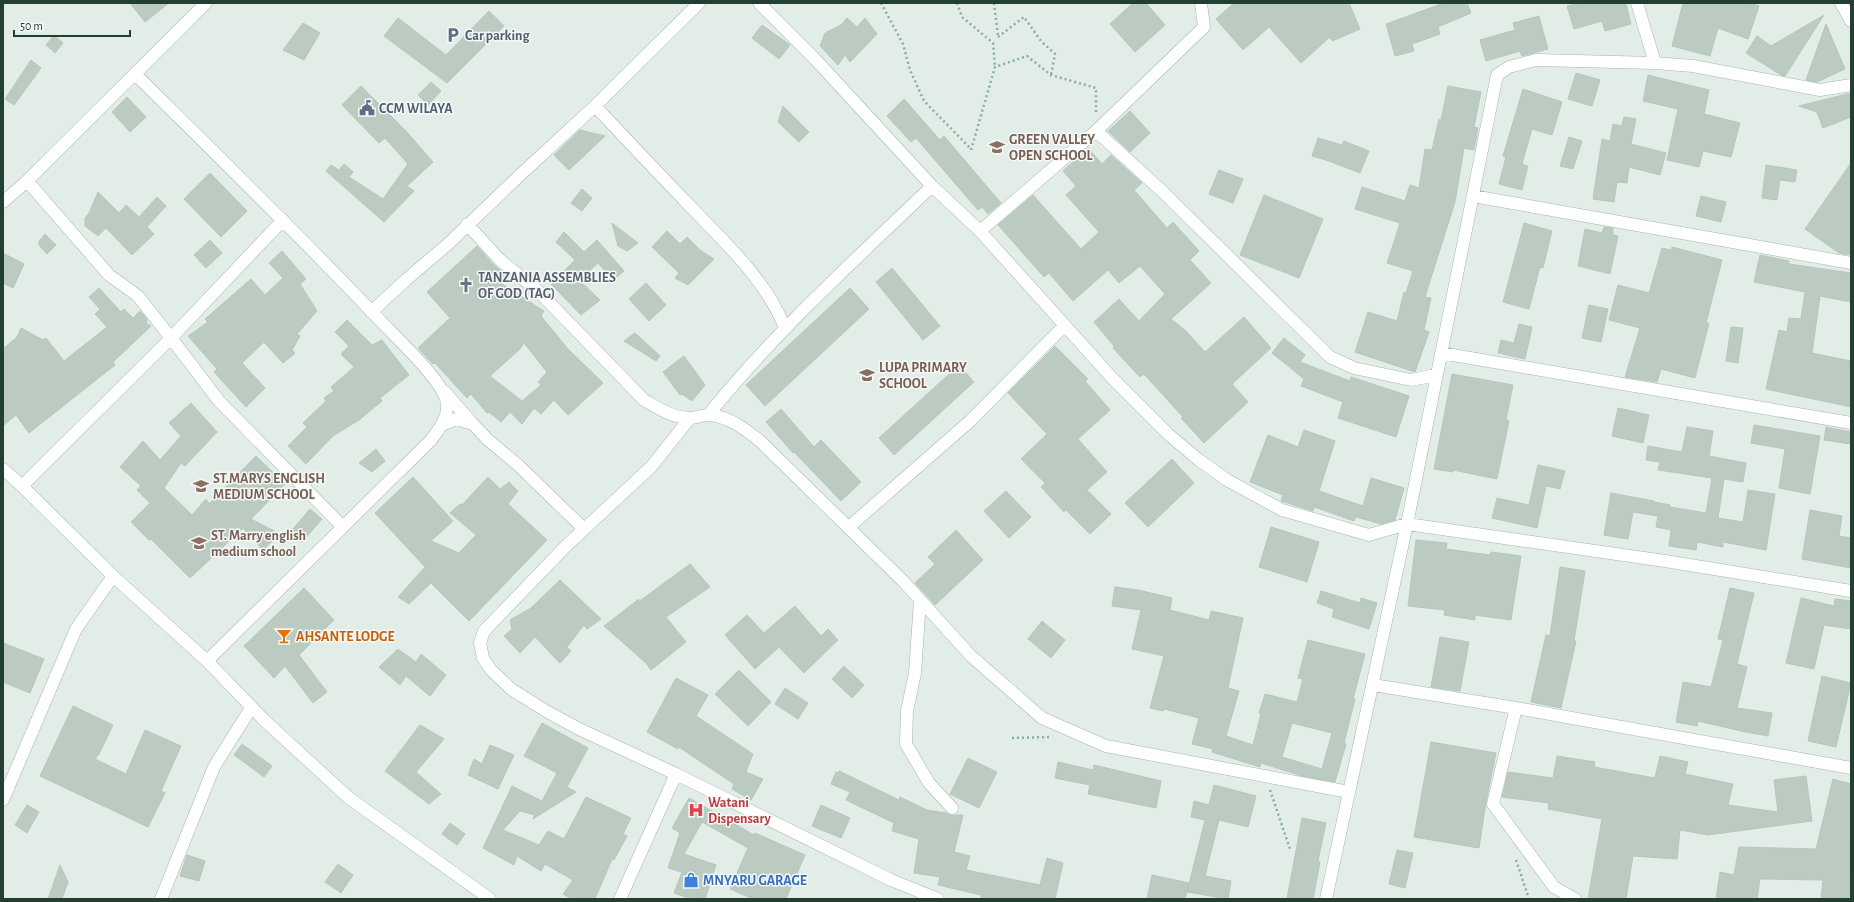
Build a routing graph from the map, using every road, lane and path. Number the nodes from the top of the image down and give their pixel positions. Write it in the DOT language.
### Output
graph roads {
  1 [pos="206,3"];
  2 [pos="699,3"];
  3 [pos="759,3"];
  4 [pos="881,3"];
  5 [pos="957,3"];
  6 [pos="994,3"];
  7 [pos="1200,3"];
  8 [pos="1637,3"];
  9 [pos="1841,3"];
  10 [pos="1851,21"];
  11 [pos="1655,63"];
  12 [pos="995,67"];
  13 [pos="135,74"];
  14 [pos="1051,75"];
  15 [pos="1851,85"];
  16 [pos="596,106"];
  17 [pos="1096,131"];
  18 [pos="27,182"];
  19 [pos="932,186"];
  20 [pos="1473,196"];
  21 [pos="3,202"];
  22 [pos="283,220"];
  23 [pos="467,224"];
  24 [pos="980,231"];
  25 [pos="1851,263"];
  26 [pos="371,312"];
  27 [pos="1065,325"];
  28 [pos="785,328"];
  29 [pos="171,338"];
  30 [pos="1441,353"];
  31 [pos="1436,375"];
  32 [pos="439,385"];
  33 [pos="709,414"];
  34 [pos="690,418"];
  35 [pos="1851,423"];
  36 [pos="473,424"];
  37 [pos="442,425"];
  38 [pos="3,469"];
  39 [pos="22,486"];
  40 [pos="1407,524"];
  41 [pos="342,526"];
  42 [pos="849,527"];
  43 [pos="584,529"];
  44 [pos="113,576"];
  45 [pos="1851,591"];
  46 [pos="920,600"];
  47 [pos="207,661"];
  48 [pos="1373,685"];
  49 [pos="252,708"];
  50 [pos="1516,708"];
  51 [pos="1851,768"];
  52 [pos="676,774"];
  53 [pos="1265,776"];
  54 [pos="1350,792"];
  55 [pos="3,800"];
  56 [pos="952,808"];
  57 [pos="1290,849"];
  58 [pos="1514,854"];
  59 [pos="161,899"];
  60 [pos="490,899"];
  61 [pos="620,899"];
  62 [pos="938,899"];
  63 [pos="1326,899"];
  64 [pos="1529,899"];
  65 [pos="1575,899"];
  1 -- 13 [label="street"];
  2 -- 16 [label="street"];
  3 -- 19 [label="street"];
  4 -- 12 [label="path"];
  5 -- 12 [label="path"];
  6 -- 14 [label="path"];
  7 -- 17 [label="street"];
  8 -- 11 [label="street"];
  9 -- 10 [label="street"];
  11 -- 15 [label="street"];
  11 -- 20 [label="street"];
  12 -- 14 [label="path"];
  13 -- 18 [label="street"];
  13 -- 22 [label="street"];
  14 -- 17 [label="path"];
  16 -- 23 [label="street"];
  16 -- 28 [label="street"];
  17 -- 24 [label="street"];
  17 -- 31 [label="street"];
  18 -- 21 [label="street"];
  18 -- 29 [label="street"];
  19 -- 24 [label="street"];
  19 -- 28 [label="street"];
  20 -- 25 [label="street"];
  20 -- 30 [label="street"];
  22 -- 26 [label="street"];
  22 -- 29 [label="street"];
  23 -- 26 [label="street"];
  23 -- 34 [label="street"];
  24 -- 27 [label="street"];
  26 -- 32 [label="street"];
  27 -- 40 [label="street"];
  27 -- 42 [label="street"];
  28 -- 33 [label="street"];
  29 -- 39 [label="street"];
  29 -- 41 [label="street"];
  30 -- 31 [label="street"];
  30 -- 35 [label="street"];
  31 -- 40 [label="street"];
  32 -- 36 [label="street"];
  32 -- 37 [label="street"];
  33 -- 34 [label="street"];
  33 -- 42 [label="street"];
  34 -- 43 [label="street"];
  36 -- 37 [label="street"];
  36 -- 43 [label="street"];
  37 -- 41 [label="street"];
  38 -- 39 [label="street"];
  39 -- 44 [label="street"];
  40 -- 45 [label="street"];
  40 -- 48 [label="street"];
  41 -- 47 [label="street"];
  42 -- 46 [label="street"];
  43 -- 52 [label="street"];
  44 -- 47 [label="street"];
  44 -- 55 [label="street"];
  46 -- 53 [label="street"];
  46 -- 56 [label="street"];
  47 -- 49 [label="street"];
  48 -- 50 [label="street"];
  48 -- 54 [label="street"];
  49 -- 59 [label="street"];
  49 -- 60 [label="street"];
  50 -- 51 [label="street"];
  50 -- 65 [label="street"];
  52 -- 61 [label="street"];
  52 -- 62 [label="street"];
  53 -- 54 [label="street"];
  53 -- 57 [label="path"];
  54 -- 63 [label="street"];
  58 -- 64 [label="path"];
}
